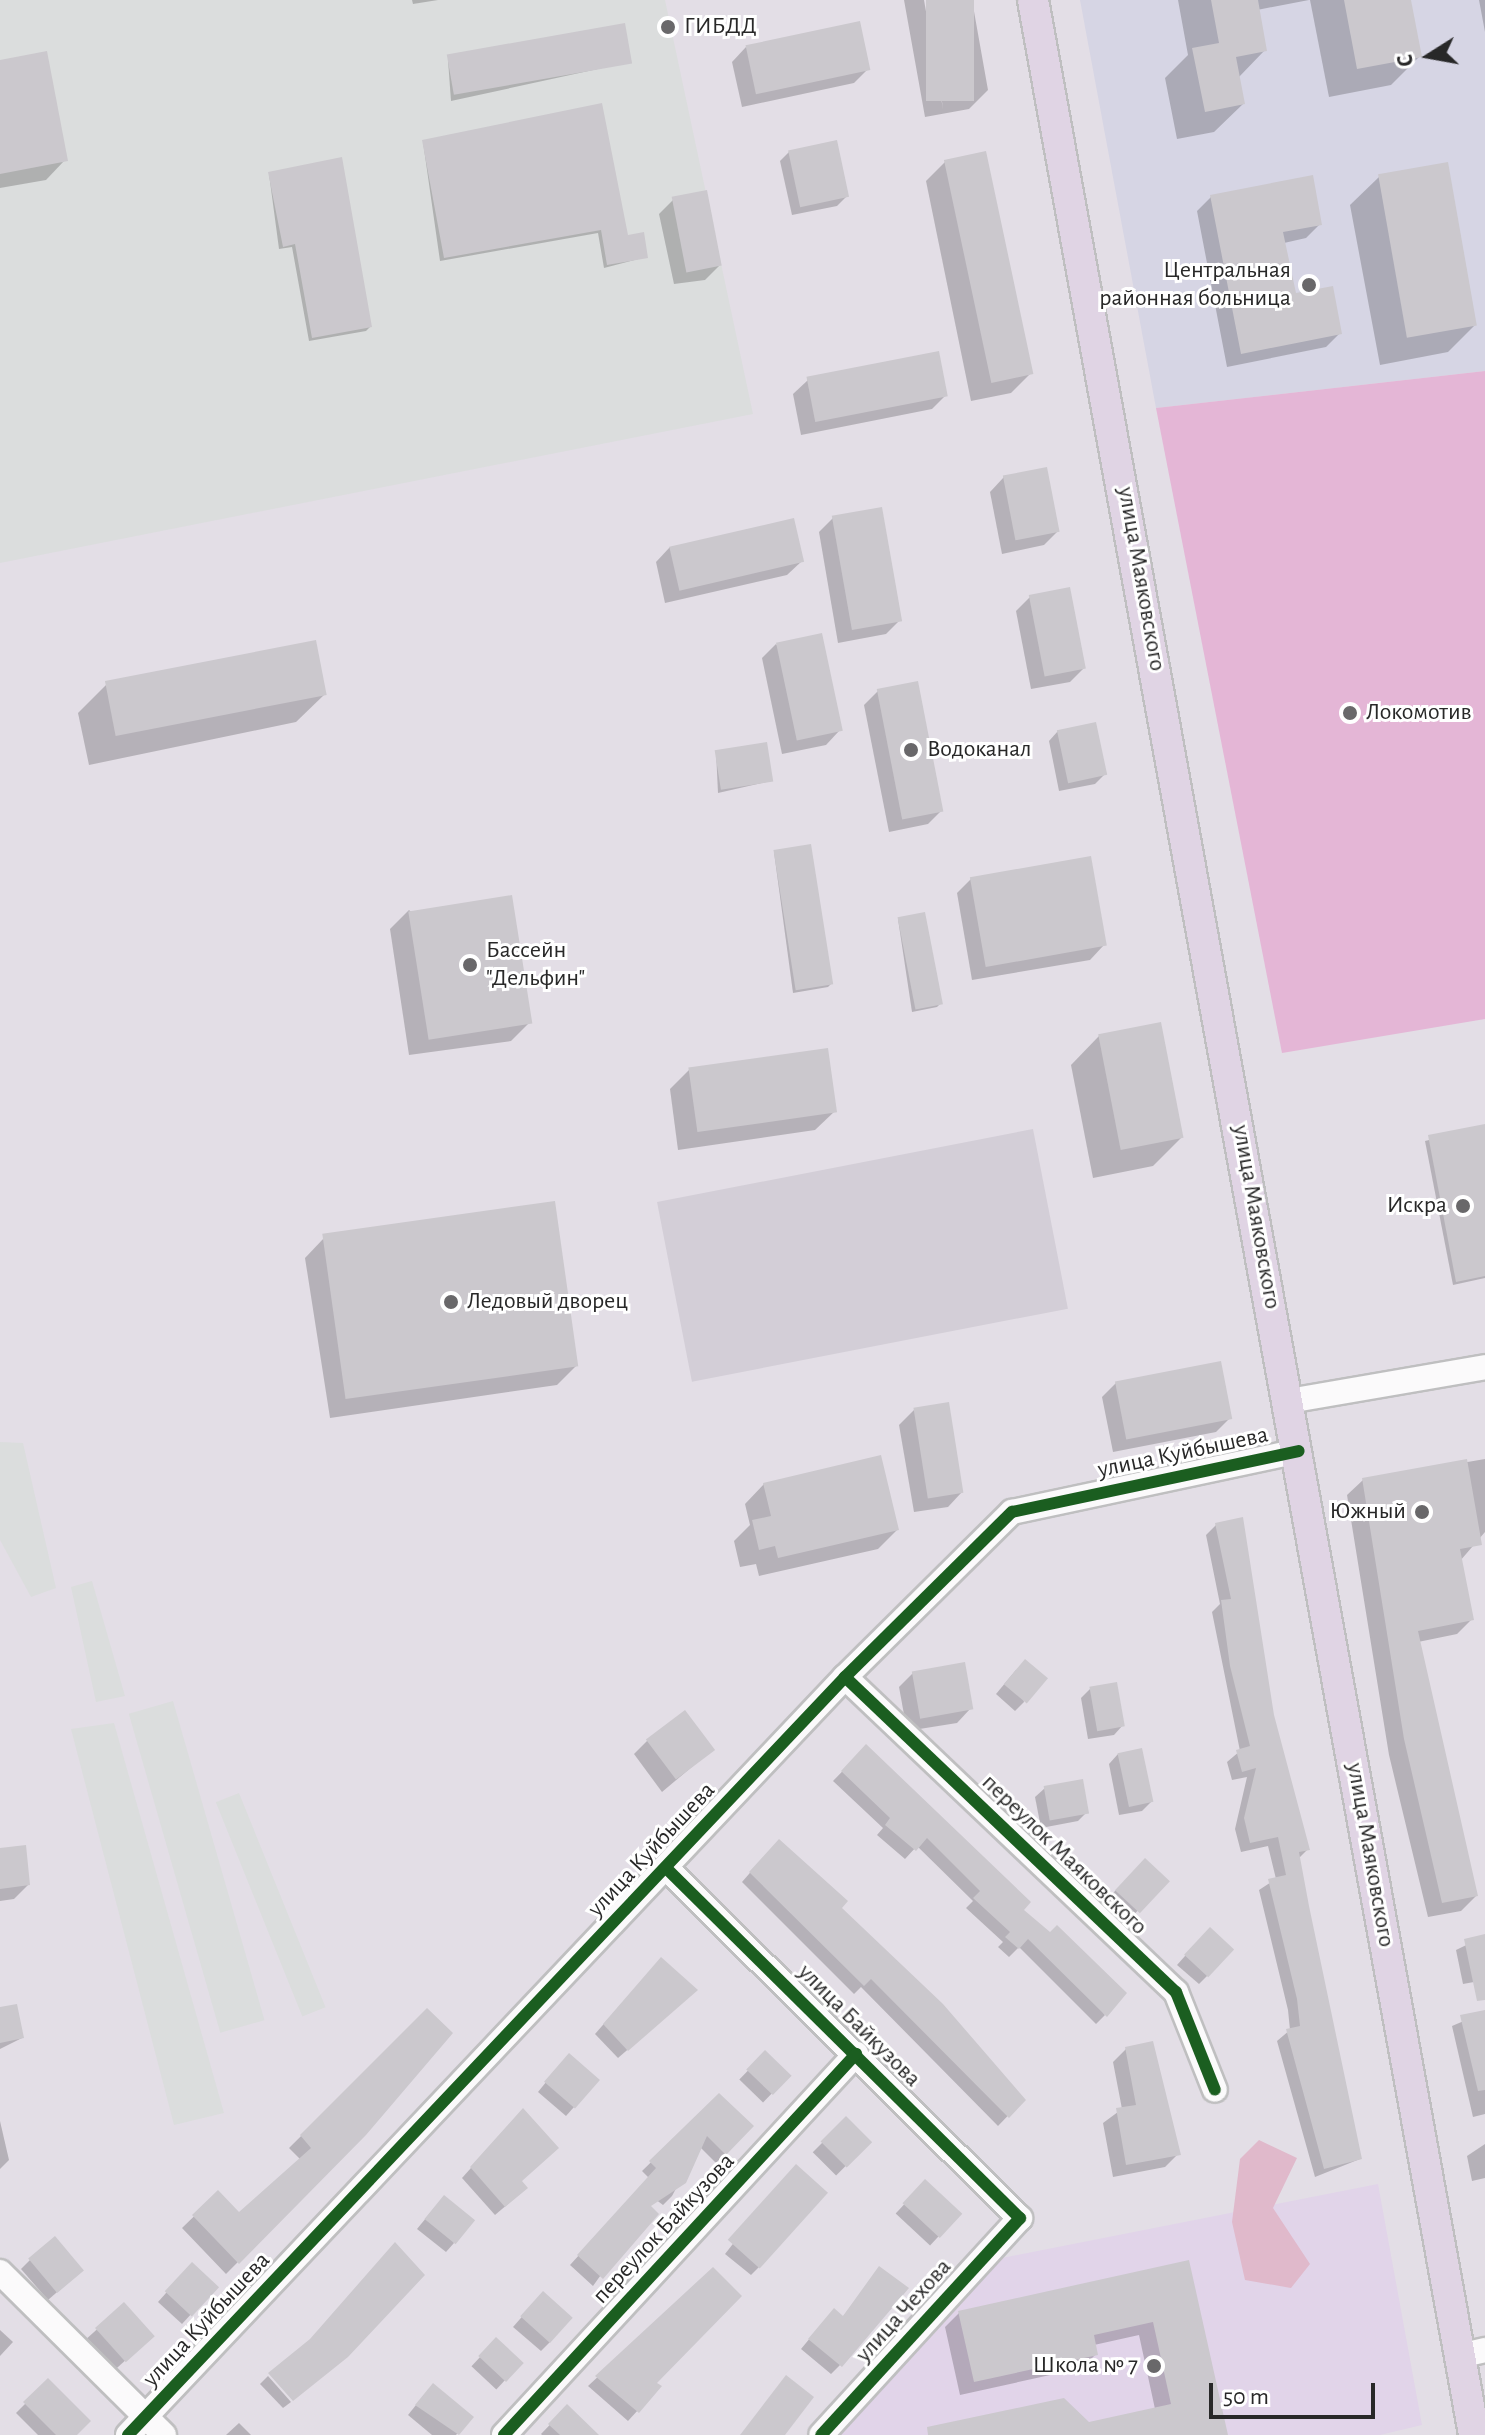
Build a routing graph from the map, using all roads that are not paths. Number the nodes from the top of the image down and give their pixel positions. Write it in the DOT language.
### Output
graph roads {
  1 [pos="1033,0"];
  2 [pos="1485,1367"];
  3 [pos="1289,1401"];
  4 [pos="1299,1451"];
  5 [pos="845,1677"];
  6 [pos="666,1868"];
  7 [pos="856,2054"];
  8 [pos="1215,2090"];
  9 [pos="1020,2218"];
  10 [pos="0,2272"];
  11 [pos="1472,2353"];
  12 [pos="145,2417"];
  13 [pos="128,2435"];
  14 [pos="164,2435"];
  15 [pos="504,2435"];
  16 [pos="821,2435"];
  17 [pos="1474,2435"];
  1 -- 3 [label="main road, улица Маяковского"];
  2 -- 3 [label="street, улица Куйбышева"];
  3 -- 4 [label="main road, улица Маяковского"];
  4 -- 5 [label="street, улица Куйбышева"];
  4 -- 11 [label="main road, улица Маяковского"];
  5 -- 6 [label="street, улица Куйбышева"];
  5 -- 8 [label="street, переулок Маяковского"];
  6 -- 7 [label="street, улица Байкузова"];
  6 -- 12 [label="street, улица Куйбышева"];
  7 -- 9 [label="street, улица Байкузова"];
  7 -- 15 [label="street, переулок Байкузова"];
  9 -- 16 [label="street, улица Чехова"];
  10 -- 12 [label="street"];
  11 -- 17 [label="main road, улица Маяковского"];
  12 -- 13 [label="street, улица Куйбышева"];
  12 -- 14 [label="street"];
}
